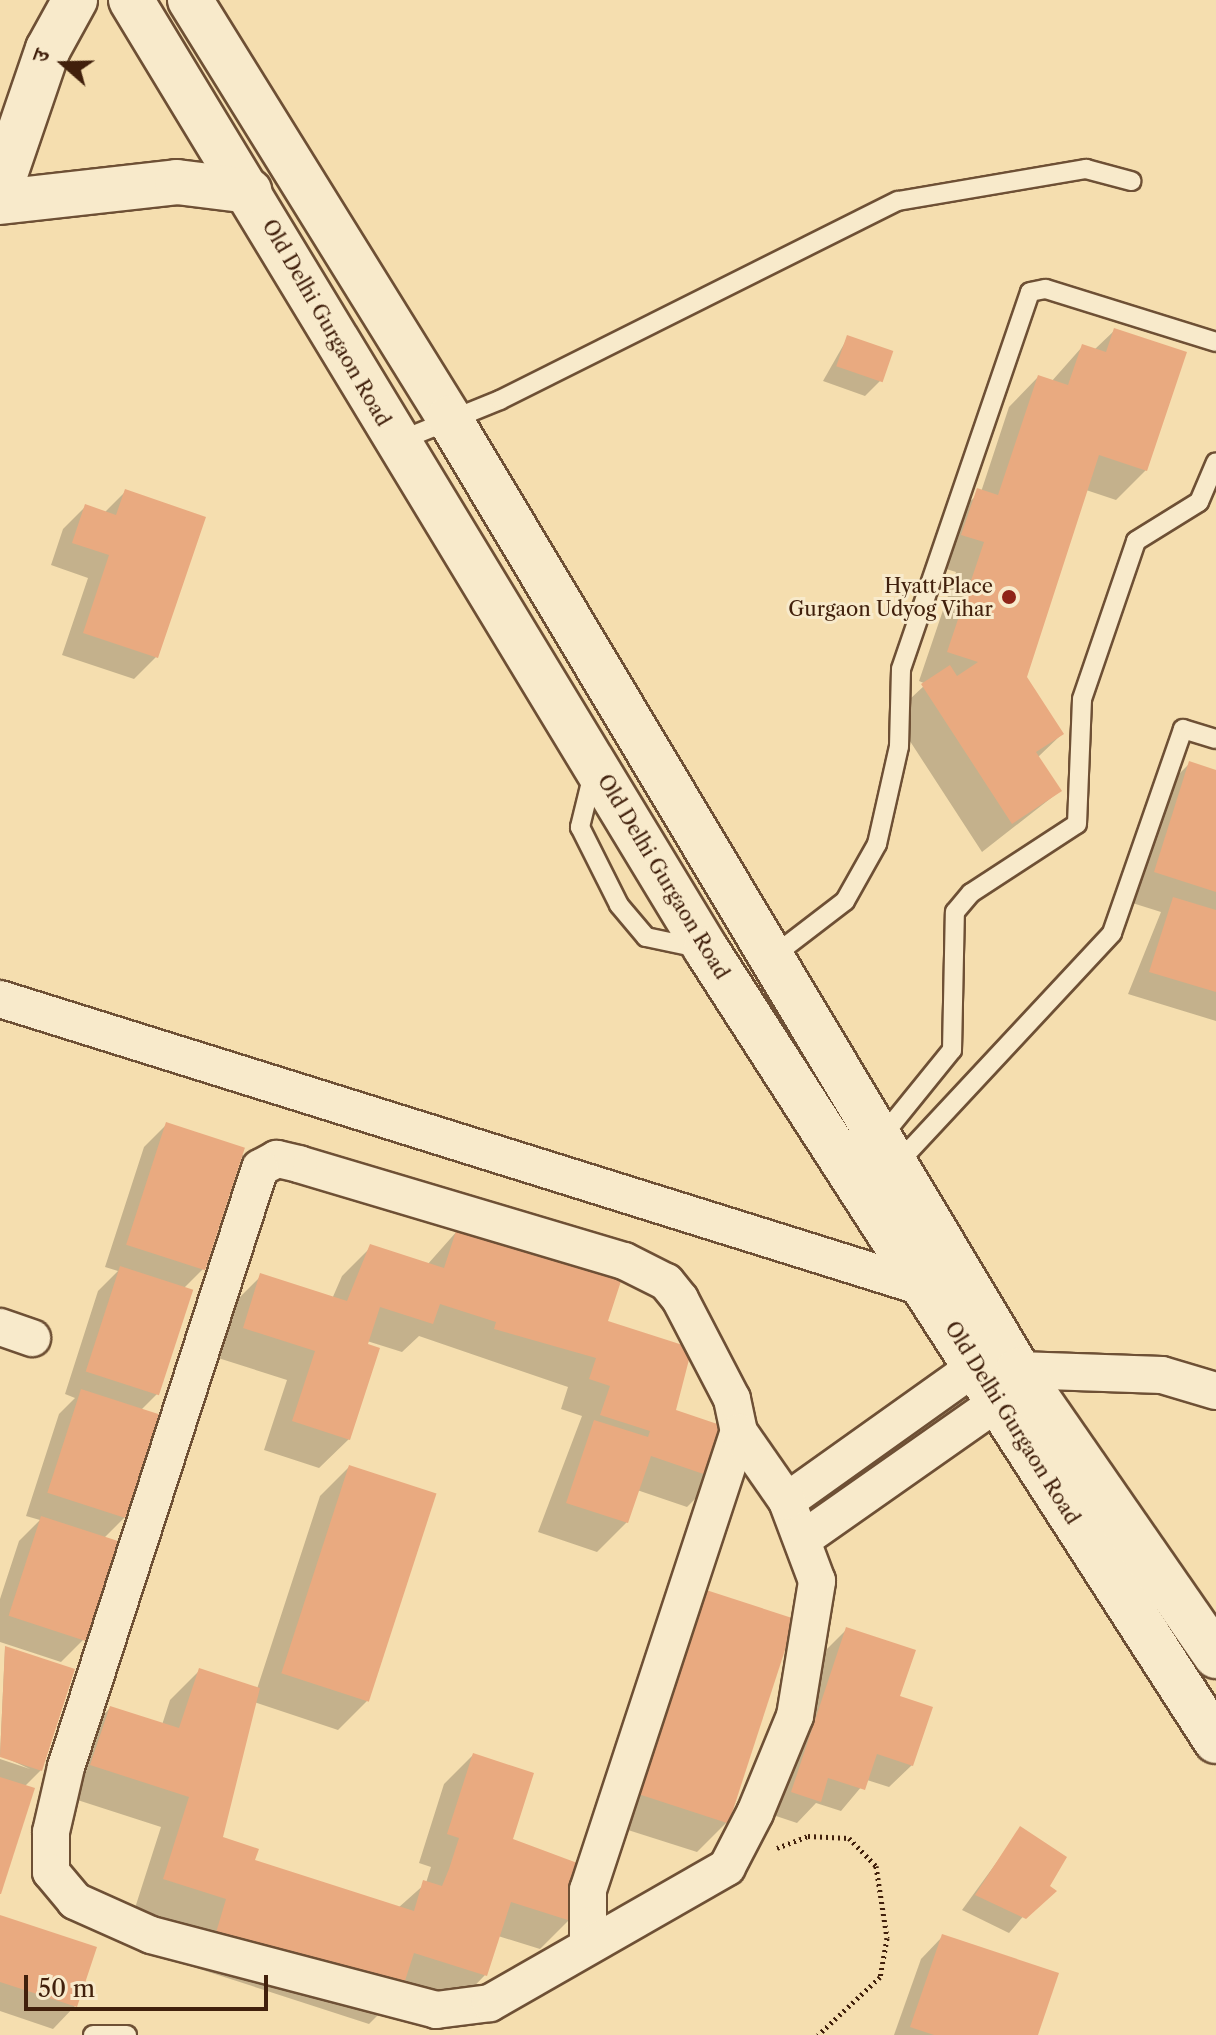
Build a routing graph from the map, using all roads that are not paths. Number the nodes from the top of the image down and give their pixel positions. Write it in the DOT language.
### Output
graph roads {
  1 [pos="75,0"];
  2 [pos="131,0"];
  3 [pos="190,0"];
  4 [pos="1,181"];
  5 [pos="1131,181"];
  6 [pos="249,191"];
  7 [pos="1216,342"];
  8 [pos="449,418"];
  9 [pos="396,443"];
  10 [pos="1216,462"];
  11 [pos="1216,739"];
  12 [pos="770,959"];
  13 [pos="0,999"];
  14 [pos="886,1154"];
  15 [pos="929,1289"];
  16 [pos="997,1380"];
  17 [pos="1216,1391"];
  18 [pos="739,1432"];
  19 [pos="787,1501"];
  20 [pos="803,1539"];
  21 [pos="1216,1656"];
  22 [pos="1216,1741"];
  23 [pos="588,1944"];
  24 [pos="93,2035"];
  25 [pos="127,2035"];
  1 -- 4 [label="main road"];
  2 -- 6 [label="main road, Old Delhi Gurgaon Road"];
  3 -- 8 [label="main road, Old Delhi Gurgaon Road"];
  4 -- 6 [label="main road"];
  5 -- 8 [label="lane"];
  6 -- 9 [label="main road, Old Delhi Gurgaon Road"];
  7 -- 12 [label="lane"];
  8 -- 9 [label="lane"];
  8 -- 12 [label="main road, Old Delhi Gurgaon Road"];
  9 -- 15 [label="main road, Old Delhi Gurgaon Road"];
  10 -- 14 [label="lane"];
  11 -- 14 [label="lane"];
  12 -- 14 [label="main road, Old Delhi Gurgaon Road"];
  13 -- 15 [label="street"];
  14 -- 16 [label="main road, Old Delhi Gurgaon Road"];
  15 -- 16 [label="main road, Old Delhi Gurgaon Road"];
  16 -- 17 [label="street"];
  16 -- 19 [label="street"];
  16 -- 20 [label="street"];
  16 -- 21 [label="main road, Old Delhi Gurgaon Road"];
  16 -- 22 [label="main road, Old Delhi Gurgaon Road"];
  18 -- 19 [label="street"];
  18 -- 23 [label="street"];
  18 -- 23 [label="street"];
  19 -- 20 [label="street"];
  20 -- 23 [label="street"];
  24 -- 25 [label="lane"];
}
